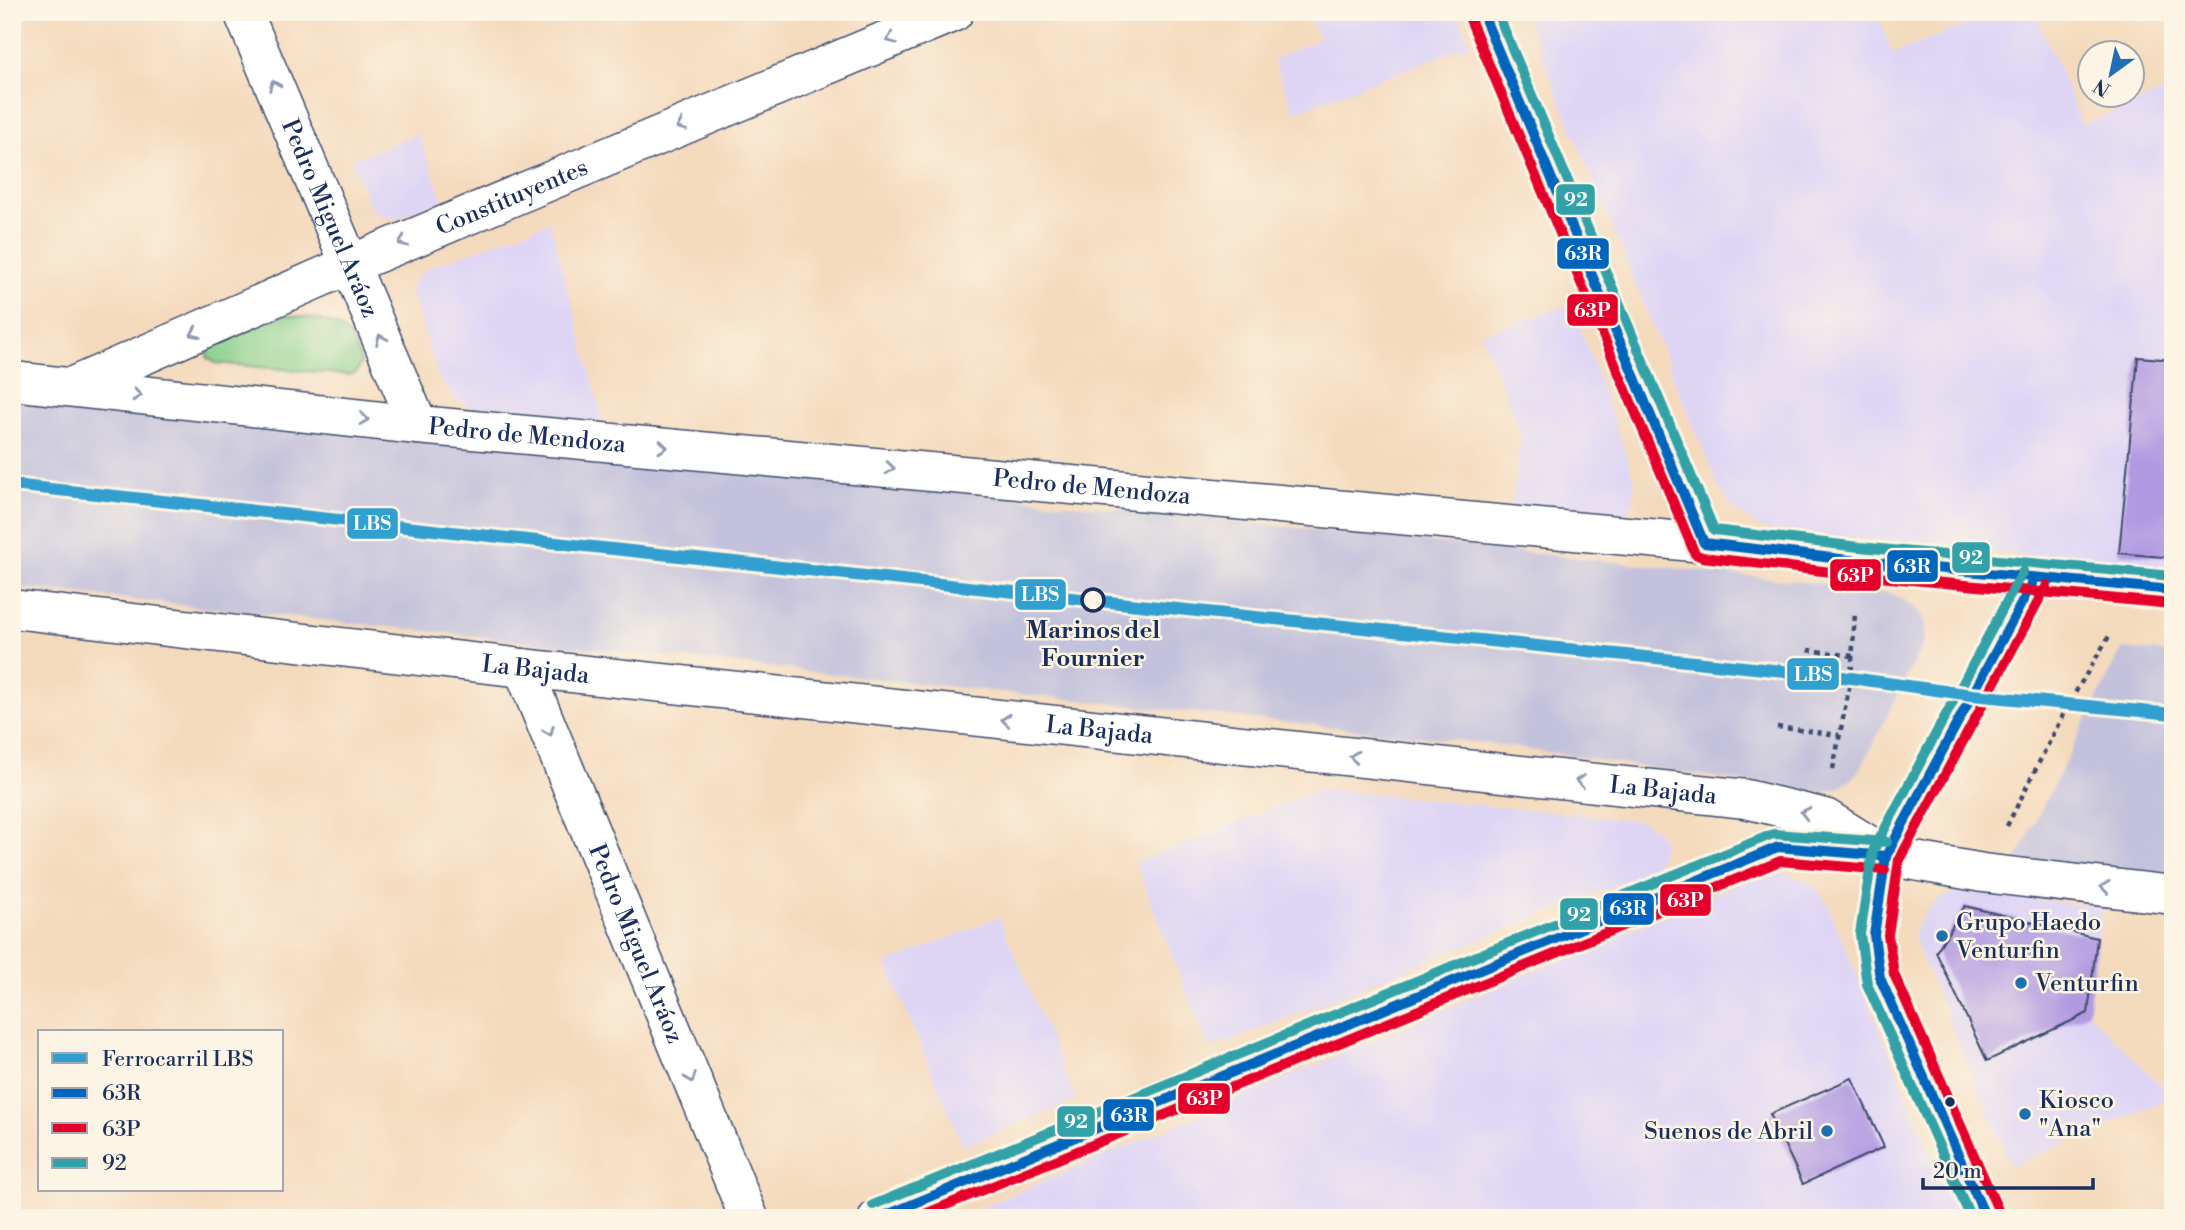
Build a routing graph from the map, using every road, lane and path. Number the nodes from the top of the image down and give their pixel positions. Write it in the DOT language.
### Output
graph roads {
  1 [pos="243,12"];
  2 [pos="954,12"];
  3 [pos="1482,12"];
  4 [pos="349,265"];
  5 [pos="12,381"];
  6 [pos="69,388"];
  7 [pos="418,425"];
  8 [pos="1704,543"];
  9 [pos="1858,561"];
  10 [pos="2035,578"];
  11 [pos="2155,589"];
  12 [pos="12,609"];
  13 [pos="1808,650"];
  14 [pos="1853,656"];
  15 [pos="523,668"];
  16 [pos="1777,727"];
  17 [pos="1839,735"];
  18 [pos="1825,818"];
  19 [pos="1886,856"];
  20 [pos="1983,873"];
  21 [pos="2173,895"];
  22 [pos="749,1218"];
  23 [pos="878,1218"];
  24 [pos="1986,1218"];
  4 -- 1 [label="street, Pedro Miguel Aráoz, one-way"];
  2 -- 4 [label="street, Constituyentes, one-way"];
  3 -- 8 [label="street"];
  4 -- 6 [label="street, Constituyentes, one-way"];
  7 -- 4 [label="street, Pedro Miguel Aráoz, one-way"];
  5 -- 6 [label="street, Pedro de Mendoza"];
  6 -- 7 [label="street, Pedro de Mendoza, one-way"];
  7 -- 8 [label="street, Pedro de Mendoza, one-way"];
  8 -- 9 [label="street, Pedro de Mendoza"];
  9 -- 10 [label="street, Pedro de Mendoza"];
  9 -- 14 [label="path"];
  10 -- 11 [label="street, Pedro de Mendoza"];
  10 -- 19 [label="street"];
  11 -- 20 [label="path"];
  12 -- 15 [label="street, La Bajada"];
  13 -- 14 [label="path"];
  14 -- 17 [label="path"];
  18 -- 15 [label="street, La Bajada, one-way"];
  15 -- 22 [label="street, Pedro Miguel Aráoz, one-way"];
  16 -- 17 [label="path"];
  17 -- 18 [label="path"];
  18 -- 19 [label="street, La Bajada"];
  19 -- 20 [label="street, La Bajada"];
  19 -- 23 [label="street"];
  19 -- 24 [label="street"];
  21 -- 20 [label="street, La Bajada, one-way"];
}
